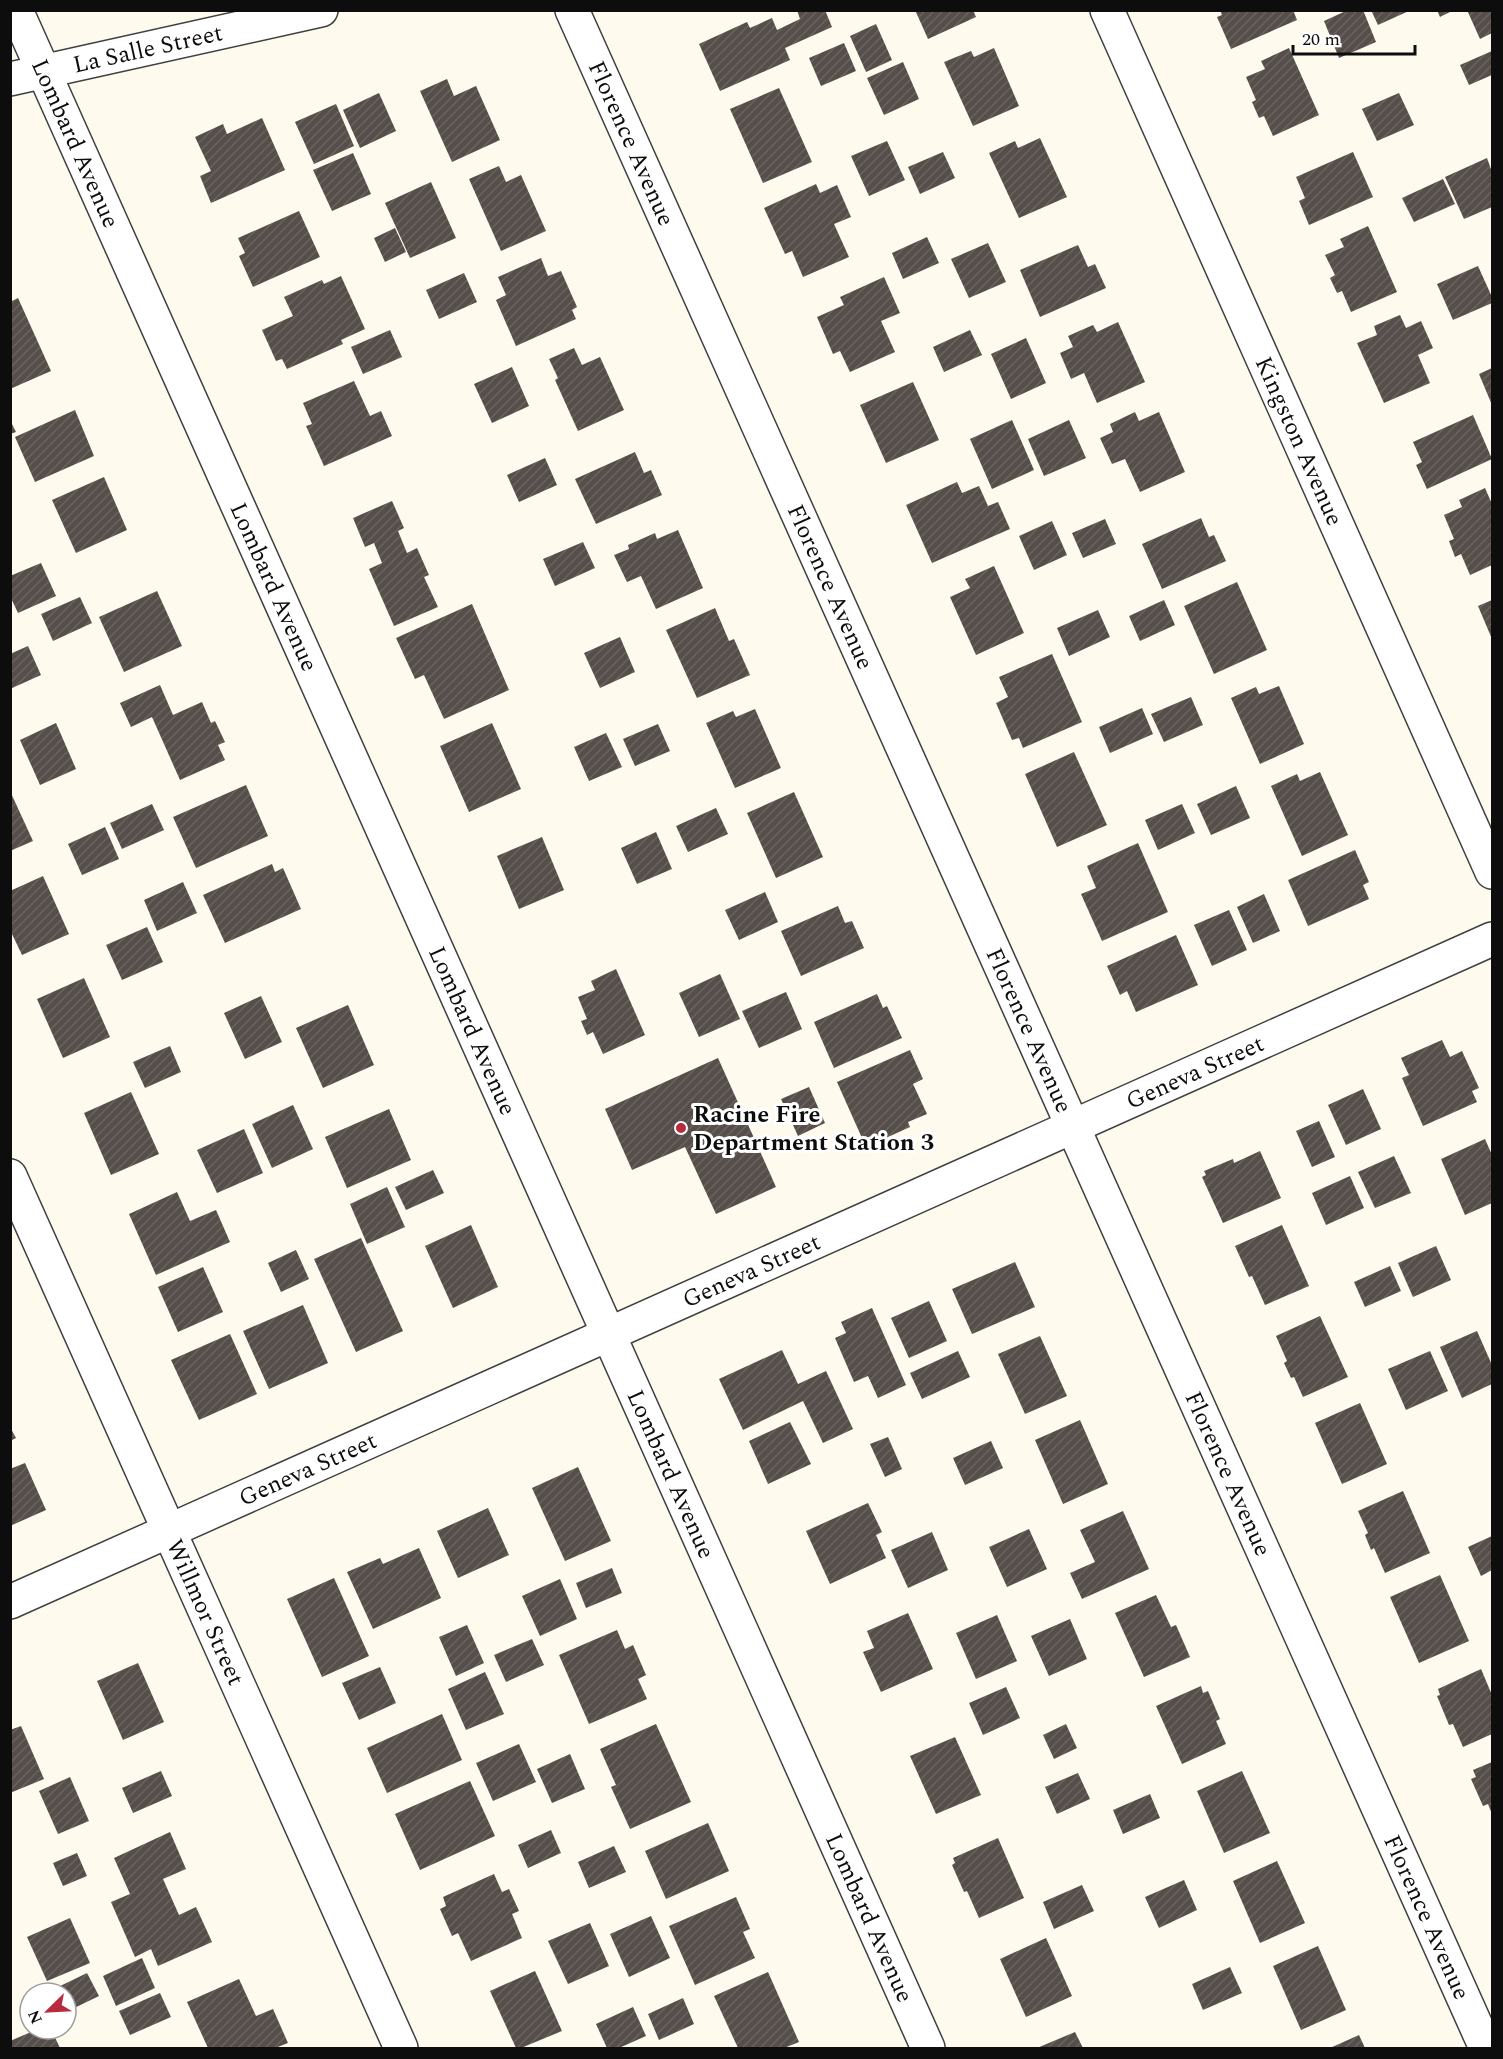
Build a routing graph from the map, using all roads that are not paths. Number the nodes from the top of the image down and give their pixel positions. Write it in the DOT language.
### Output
graph roads {
  1 [pos="16,10"];
  2 [pos="321,10"];
  3 [pos="572,10"];
  4 [pos="1107,10"];
  5 [pos="42,72"];
  6 [pos="10,79"];
  7 [pos="1492,872"];
  8 [pos="1492,939"];
  9 [pos="1073,1127"];
  10 [pos="10,1176"];
  11 [pos="608,1335"];
  12 [pos="170,1531"];
  13 [pos="10,1602"];
  14 [pos="401,2049"];
  15 [pos="928,2049"];
  16 [pos="1486,2049"];
  1 -- 5 [label="street, Lombard Avenue"];
  2 -- 5 [label="street, La Salle Street"];
  3 -- 9 [label="street, Florence Avenue"];
  4 -- 7 [label="street, Kingston Avenue"];
  5 -- 6 [label="street, La Salle Street"];
  5 -- 11 [label="street, Lombard Avenue"];
  8 -- 9 [label="street, Geneva Street"];
  9 -- 11 [label="street, Geneva Street"];
  9 -- 16 [label="street, Florence Avenue"];
  10 -- 12 [label="street, Willmor Street"];
  11 -- 12 [label="street, Geneva Street"];
  11 -- 15 [label="street, Lombard Avenue"];
  12 -- 13 [label="street, Geneva Street"];
  12 -- 14 [label="street, Willmor Street"];
}
